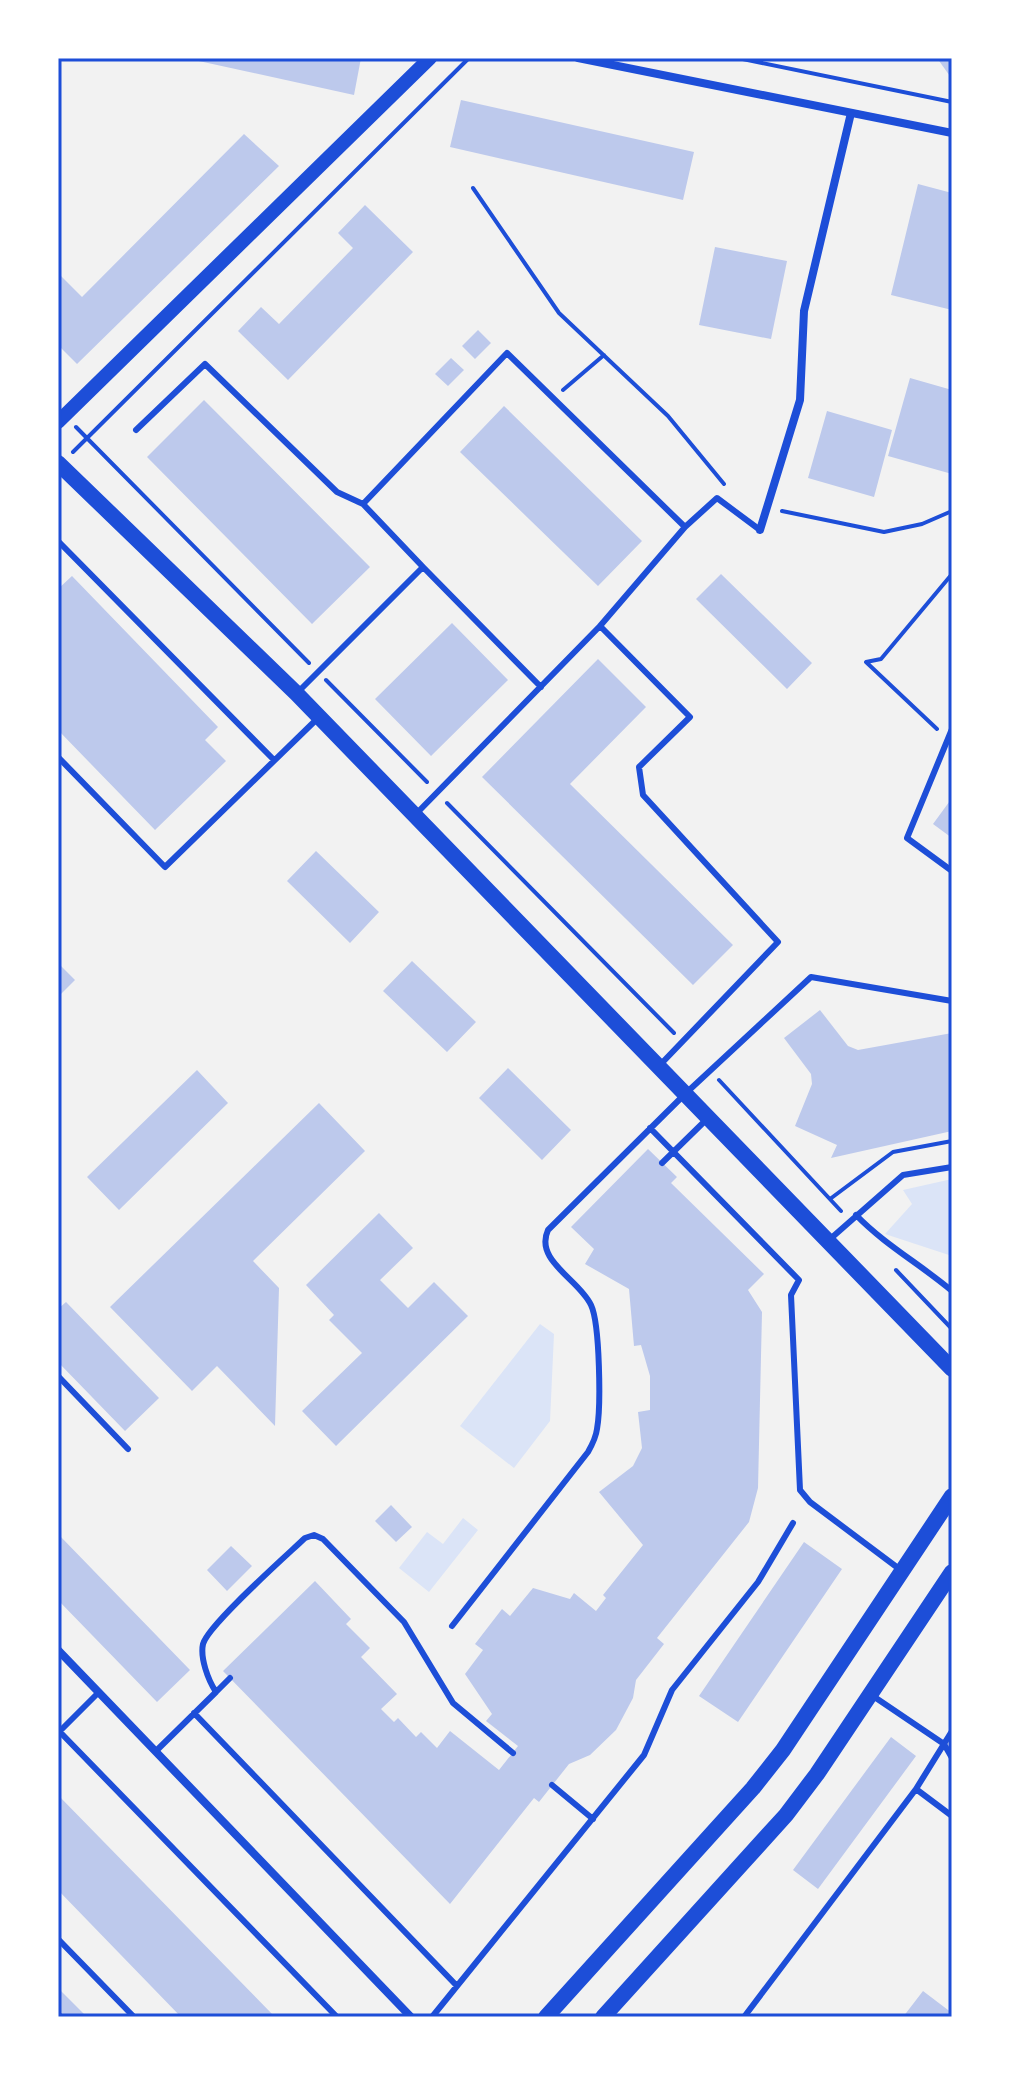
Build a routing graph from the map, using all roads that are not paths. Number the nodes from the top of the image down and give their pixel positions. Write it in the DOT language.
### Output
graph roads {
  1 [pos="430,58"];
  2 [pos="578,58"];
  3 [pos="851,113"];
  4 [pos="952,133"];
  5 [pos="61,419"];
  6 [pos="136,430"];
  7 [pos="59,464"];
  8 [pos="363,504"];
  9 [pos="685,527"];
  10 [pos="760,530"];
  11 [pos="58,541"];
  12 [pos="423,567"];
  13 [pos="600,626"];
  14 [pos="541,687"];
  15 [pos="296,693"];
  16 [pos="319,716"];
  17 [pos="952,729"];
  18 [pos="58,757"];
  19 [pos="274,760"];
  20 [pos="415,815"];
  21 [pos="952,871"];
  22 [pos="952,1001"];
  23 [pos="659,1066"];
  24 [pos="685,1094"];
  25 [pos="708,1117"];
  26 [pos="650,1128"];
  27 [pos="674,1152"];
  28 [pos="662,1163"];
  29 [pos="952,1167"];
  30 [pos="853,1218"];
  31 [pos="828,1241"];
  32 [pos="952,1291"];
  33 [pos="952,1369"];
  34 [pos="58,1376"];
  35 [pos="128,1449"];
  36 [pos="952,1496"];
  37 [pos="793,1523"];
  38 [pos="902,1571"];
  39 [pos="952,1572"];
  40 [pos="452,1626"];
  41 [pos="58,1650"];
  42 [pos="230,1678"];
  43 [pos="99,1692"];
  44 [pos="216,1692"];
  45 [pos="870,1694"];
  46 [pos="194,1713"];
  47 [pos="952,1731"];
  48 [pos="59,1732"];
  49 [pos="944,1744"];
  50 [pos="156,1751"];
  51 [pos="513,1753"];
  52 [pos="952,1758"];
  53 [pos="552,1785"];
  54 [pos="916,1789"];
  55 [pos="952,1816"];
  56 [pos="593,1819"];
  57 [pos="58,1939"];
  58 [pos="457,1986"];
  59 [pos="134,2017"];
  60 [pos="337,2017"];
  61 [pos="411,2017"];
  62 [pos="432,2017"];
  63 [pos="546,2017"];
  64 [pos="603,2017"];
  65 [pos="744,2017"];
  1 -- 5 [label="street"];
  2 -- 3 [label="street"];
  3 -- 4 [label="street"];
  3 -- 10 [label="street"];
  6 -- 8 [label="lane"];
  7 -- 15 [label="main road"];
  8 -- 9 [label="lane"];
  8 -- 12 [label="lane"];
  9 -- 10 [label="lane"];
  9 -- 13 [label="lane"];
  11 -- 19 [label="lane"];
  12 -- 14 [label="lane"];
  12 -- 15 [label="lane"];
  13 -- 14 [label="lane"];
  13 -- 23 [label="lane"];
  14 -- 20 [label="lane"];
  15 -- 16 [label="main road"];
  16 -- 19 [label="lane"];
  16 -- 20 [label="main road"];
  17 -- 21 [label="lane"];
  18 -- 19 [label="lane"];
  20 -- 23 [label="main road"];
  22 -- 24 [label="lane"];
  23 -- 24 [label="main road"];
  24 -- 25 [label="main road"];
  24 -- 26 [label="lane"];
  25 -- 27 [label="lane"];
  25 -- 31 [label="main road"];
  26 -- 27 [label="lane"];
  26 -- 40 [label="lane"];
  27 -- 28 [label="lane"];
  27 -- 38 [label="lane"];
  29 -- 30 [label="lane"];
  30 -- 31 [label="lane"];
  30 -- 32 [label="lane"];
  31 -- 33 [label="main road"];
  34 -- 35 [label="lane"];
  36 -- 38 [label="main road"];
  37 -- 56 [label="lane"];
  38 -- 63 [label="main road"];
  39 -- 45 [label="main road"];
  41 -- 43 [label="street"];
  42 -- 44 [label="lane"];
  43 -- 48 [label="lane"];
  43 -- 50 [label="street"];
  44 -- 46 [label="lane"];
  44 -- 51 [label="lane"];
  45 -- 49 [label="lane"];
  45 -- 64 [label="main road"];
  46 -- 50 [label="lane"];
  46 -- 58 [label="lane"];
  47 -- 49 [label="lane"];
  48 -- 60 [label="lane"];
  49 -- 52 [label="lane"];
  49 -- 54 [label="lane"];
  50 -- 61 [label="street"];
  53 -- 56 [label="lane"];
  54 -- 55 [label="lane"];
  54 -- 65 [label="lane"];
  56 -- 58 [label="lane"];
  57 -- 59 [label="lane"];
  58 -- 62 [label="lane"];
}
